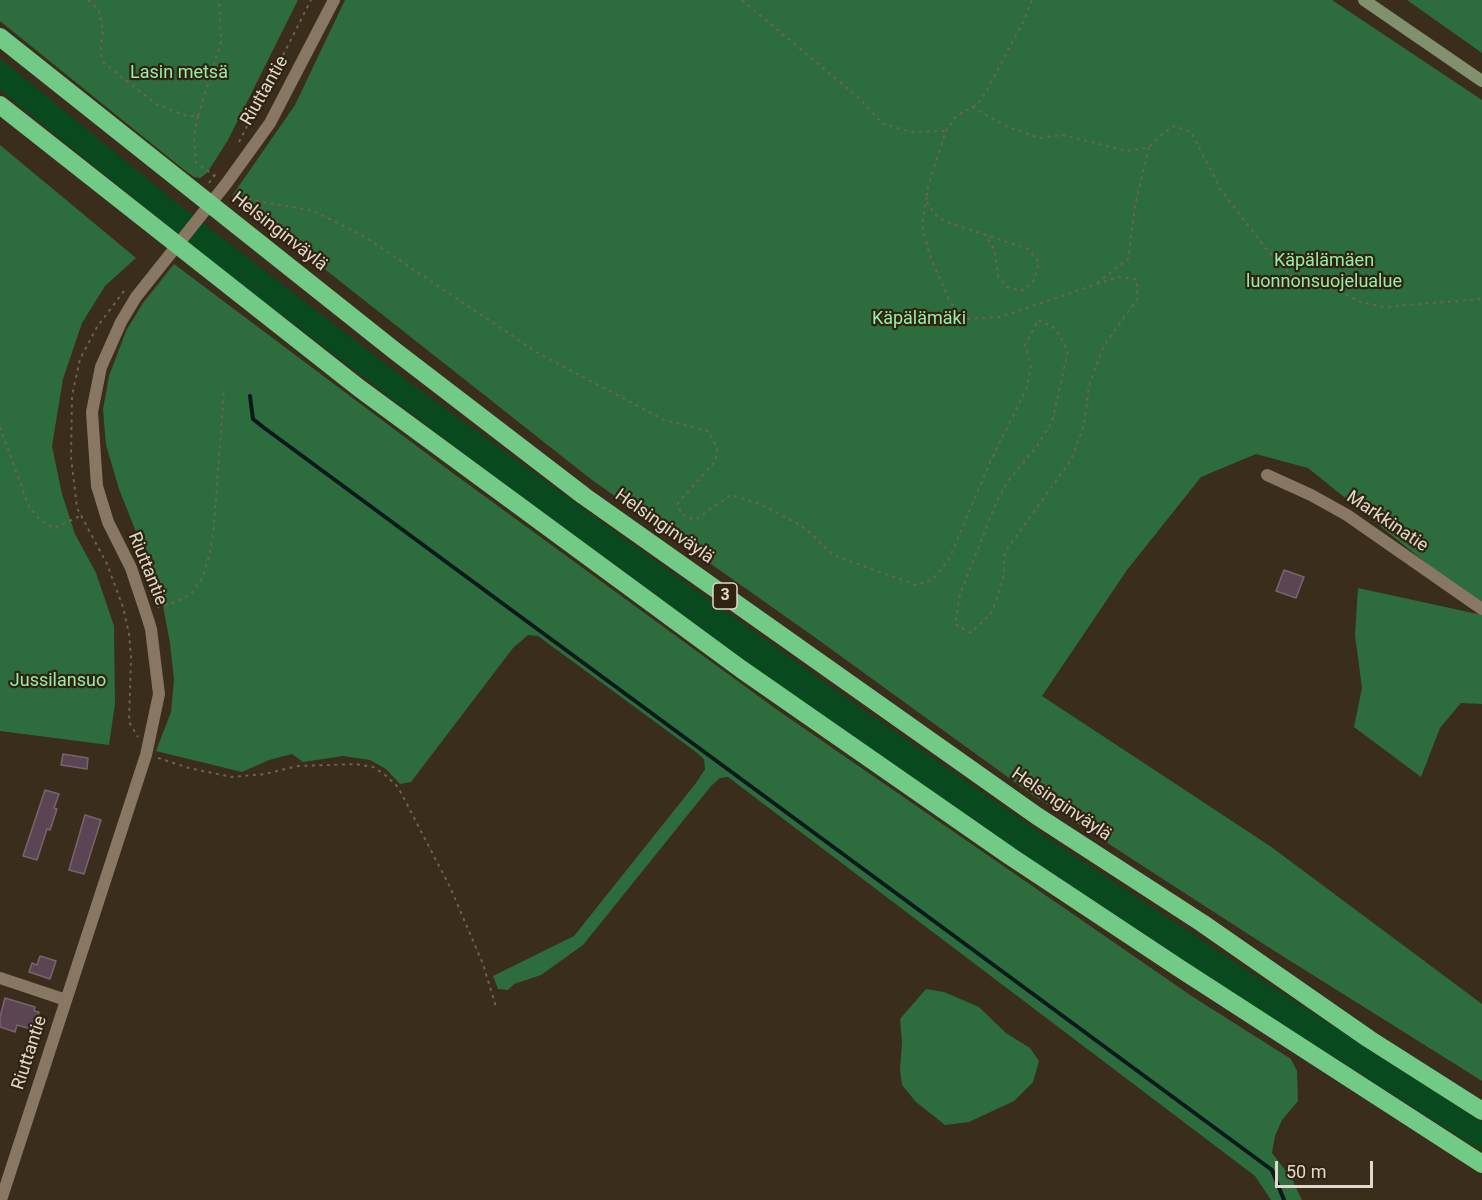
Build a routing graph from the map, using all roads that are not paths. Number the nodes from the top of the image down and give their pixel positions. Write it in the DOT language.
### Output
graph roads {
  1 [pos="334,0"];
  2 [pos="1364,0"];
  3 [pos="0,37"];
  4 [pos="1482,81"];
  5 [pos="0,105"];
  6 [pos="1267,475"];
  7 [pos="1482,609"];
  8 [pos="0,978"];
  9 [pos="66,1000"];
  10 [pos="1482,1111"];
  11 [pos="1482,1164"];
  12 [pos="1,1200"];
  1 -- 9 [label="street, Riuttantie"];
  2 -- 4 [label="main road"];
  3 -- 10 [label="highway, Helsinginväylä / 3"];
  5 -- 11 [label="highway"];
  6 -- 7 [label="street, Markkinatie"];
  8 -- 9 [label="street"];
  9 -- 12 [label="street, Riuttantie"];
}
